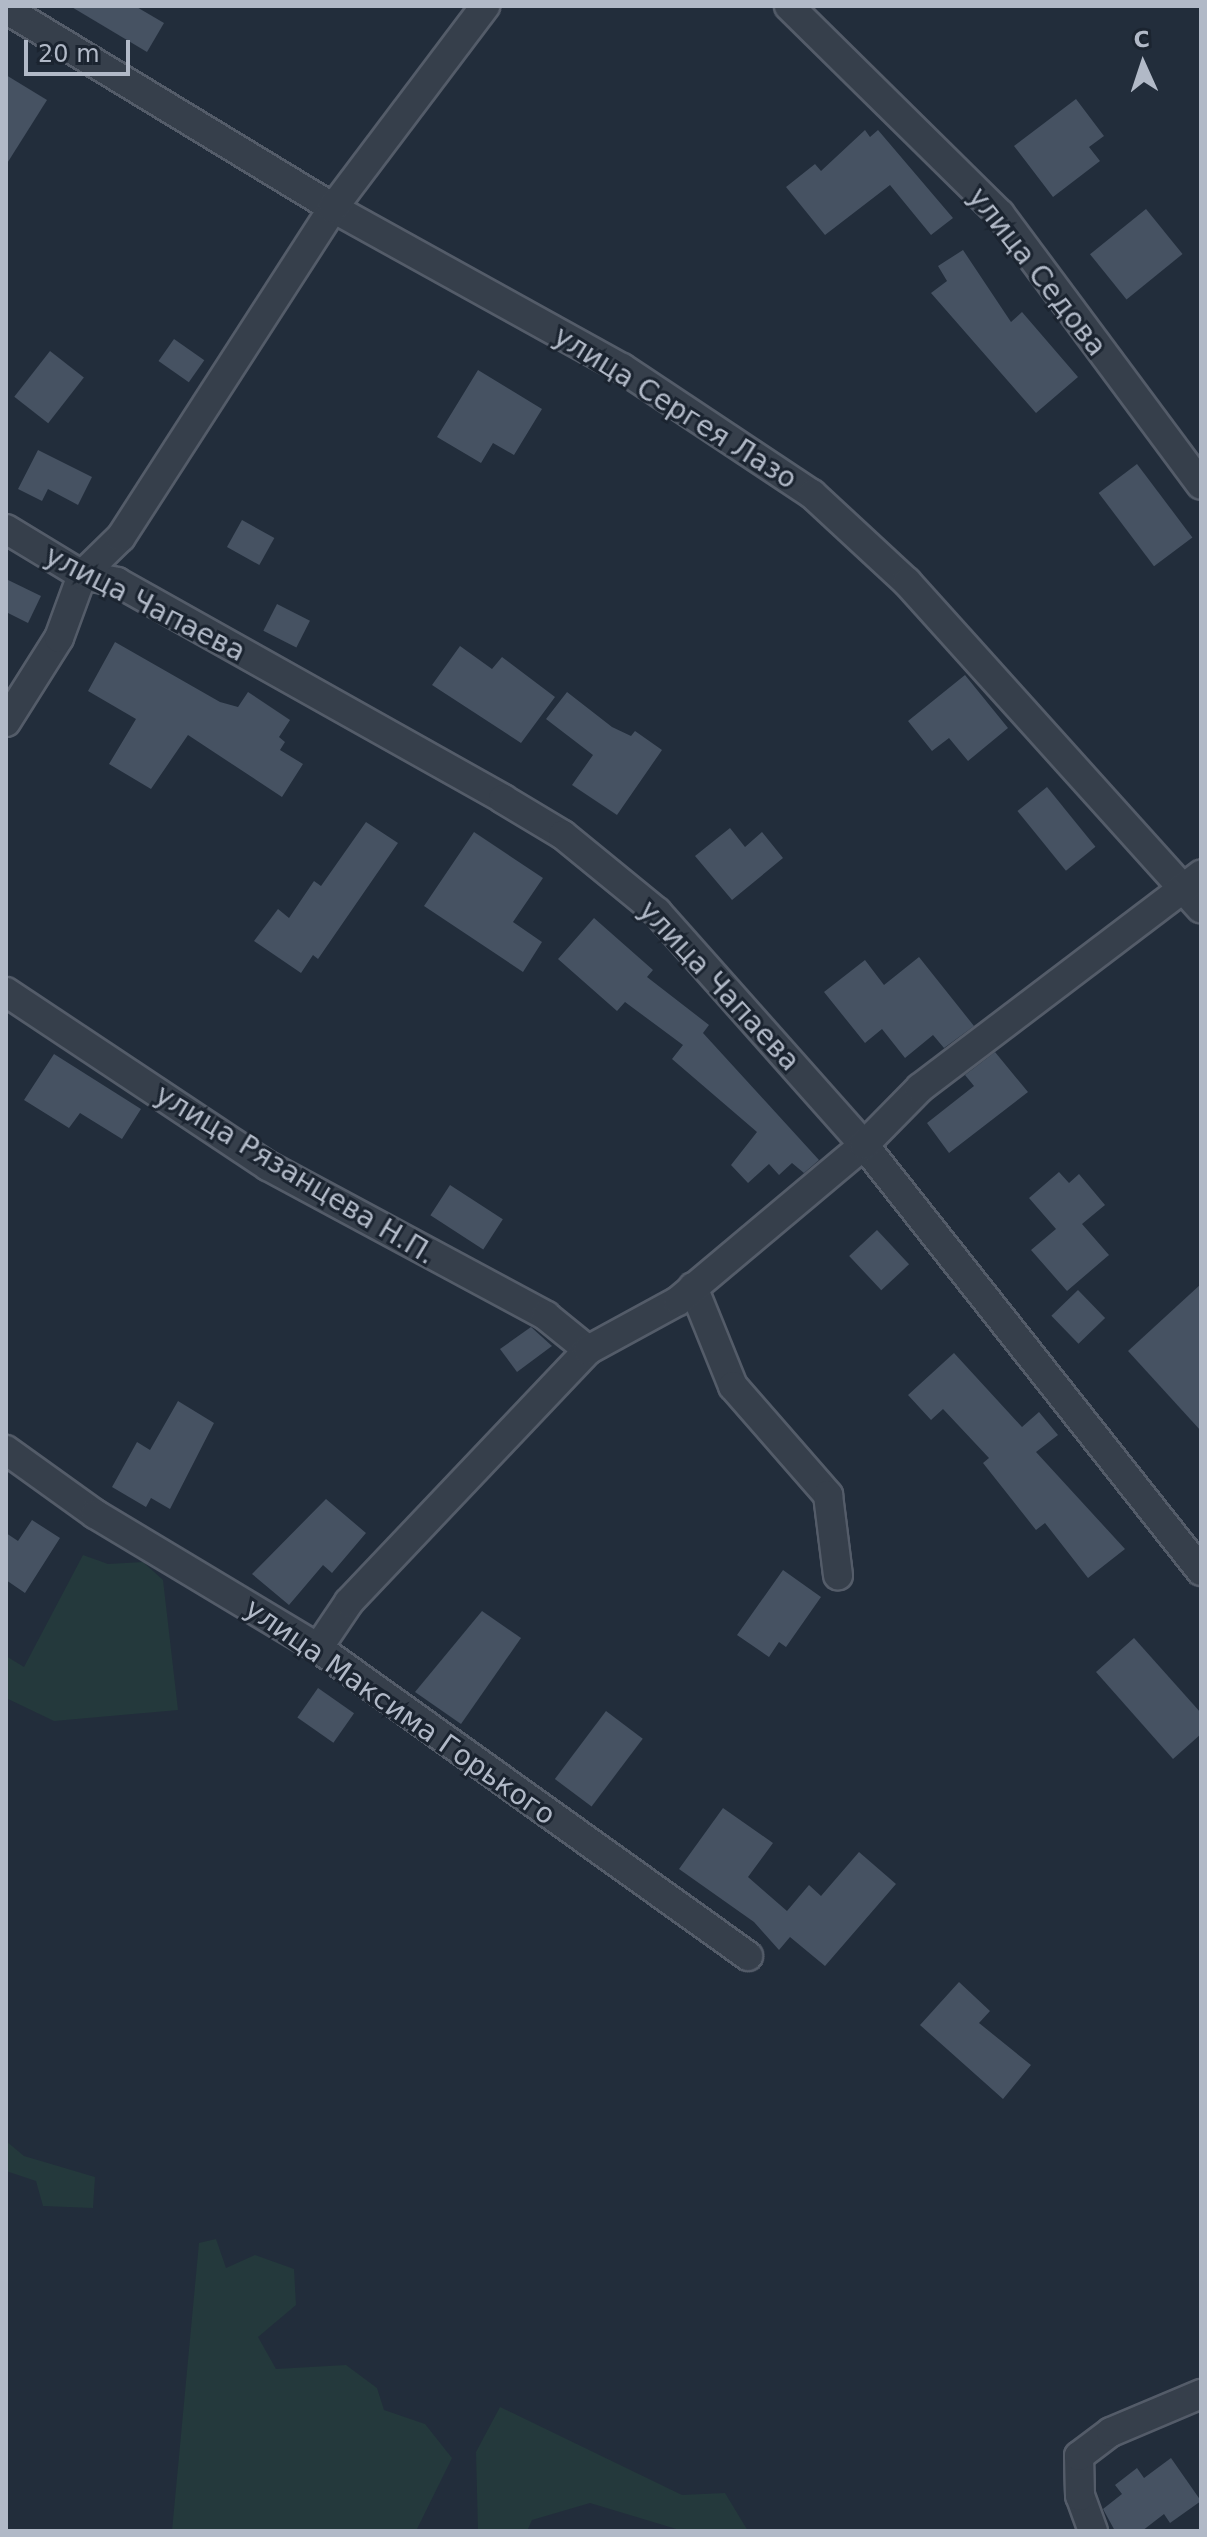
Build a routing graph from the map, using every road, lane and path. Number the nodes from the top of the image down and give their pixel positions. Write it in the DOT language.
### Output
graph roads {
  1 [pos="485,6"];
  2 [pos="789,6"];
  3 [pos="6,9"];
  4 [pos="333,208"];
  5 [pos="1201,485"];
  6 [pos="6,529"];
  7 [pos="82,575"];
  8 [pos="6,722"];
  9 [pos="1195,890"];
  10 [pos="6,992"];
  11 [pos="864,1145"];
  12 [pos="693,1287"];
  13 [pos="588,1350"];
  14 [pos="6,1450"];
  15 [pos="1201,1571"];
  16 [pos="838,1575"];
  17 [pos="318,1648"];
  18 [pos="748,1956"];
  19 [pos="1201,2394"];
  20 [pos="1093,2531"];
  1 -- 4 [label="street"];
  2 -- 5 [label="street, улица Седова"];
  3 -- 4 [label="street, улица Сергея Лазо"];
  4 -- 7 [label="street"];
  4 -- 9 [label="street, улица Сергея Лазо"];
  6 -- 7 [label="street, улица Чапаева"];
  7 -- 8 [label="street"];
  7 -- 11 [label="street, улица Чапаева"];
  9 -- 11 [label="street"];
  10 -- 13 [label="street, улица Рязанцева Н.П."];
  11 -- 12 [label="street"];
  11 -- 15 [label="street, улица Чапаева"];
  12 -- 13 [label="street"];
  12 -- 16 [label="street"];
  13 -- 17 [label="street"];
  14 -- 17 [label="street, улица Максима Горького"];
  17 -- 18 [label="street, улица Максима Горького"];
  19 -- 20 [label="street"];
}
